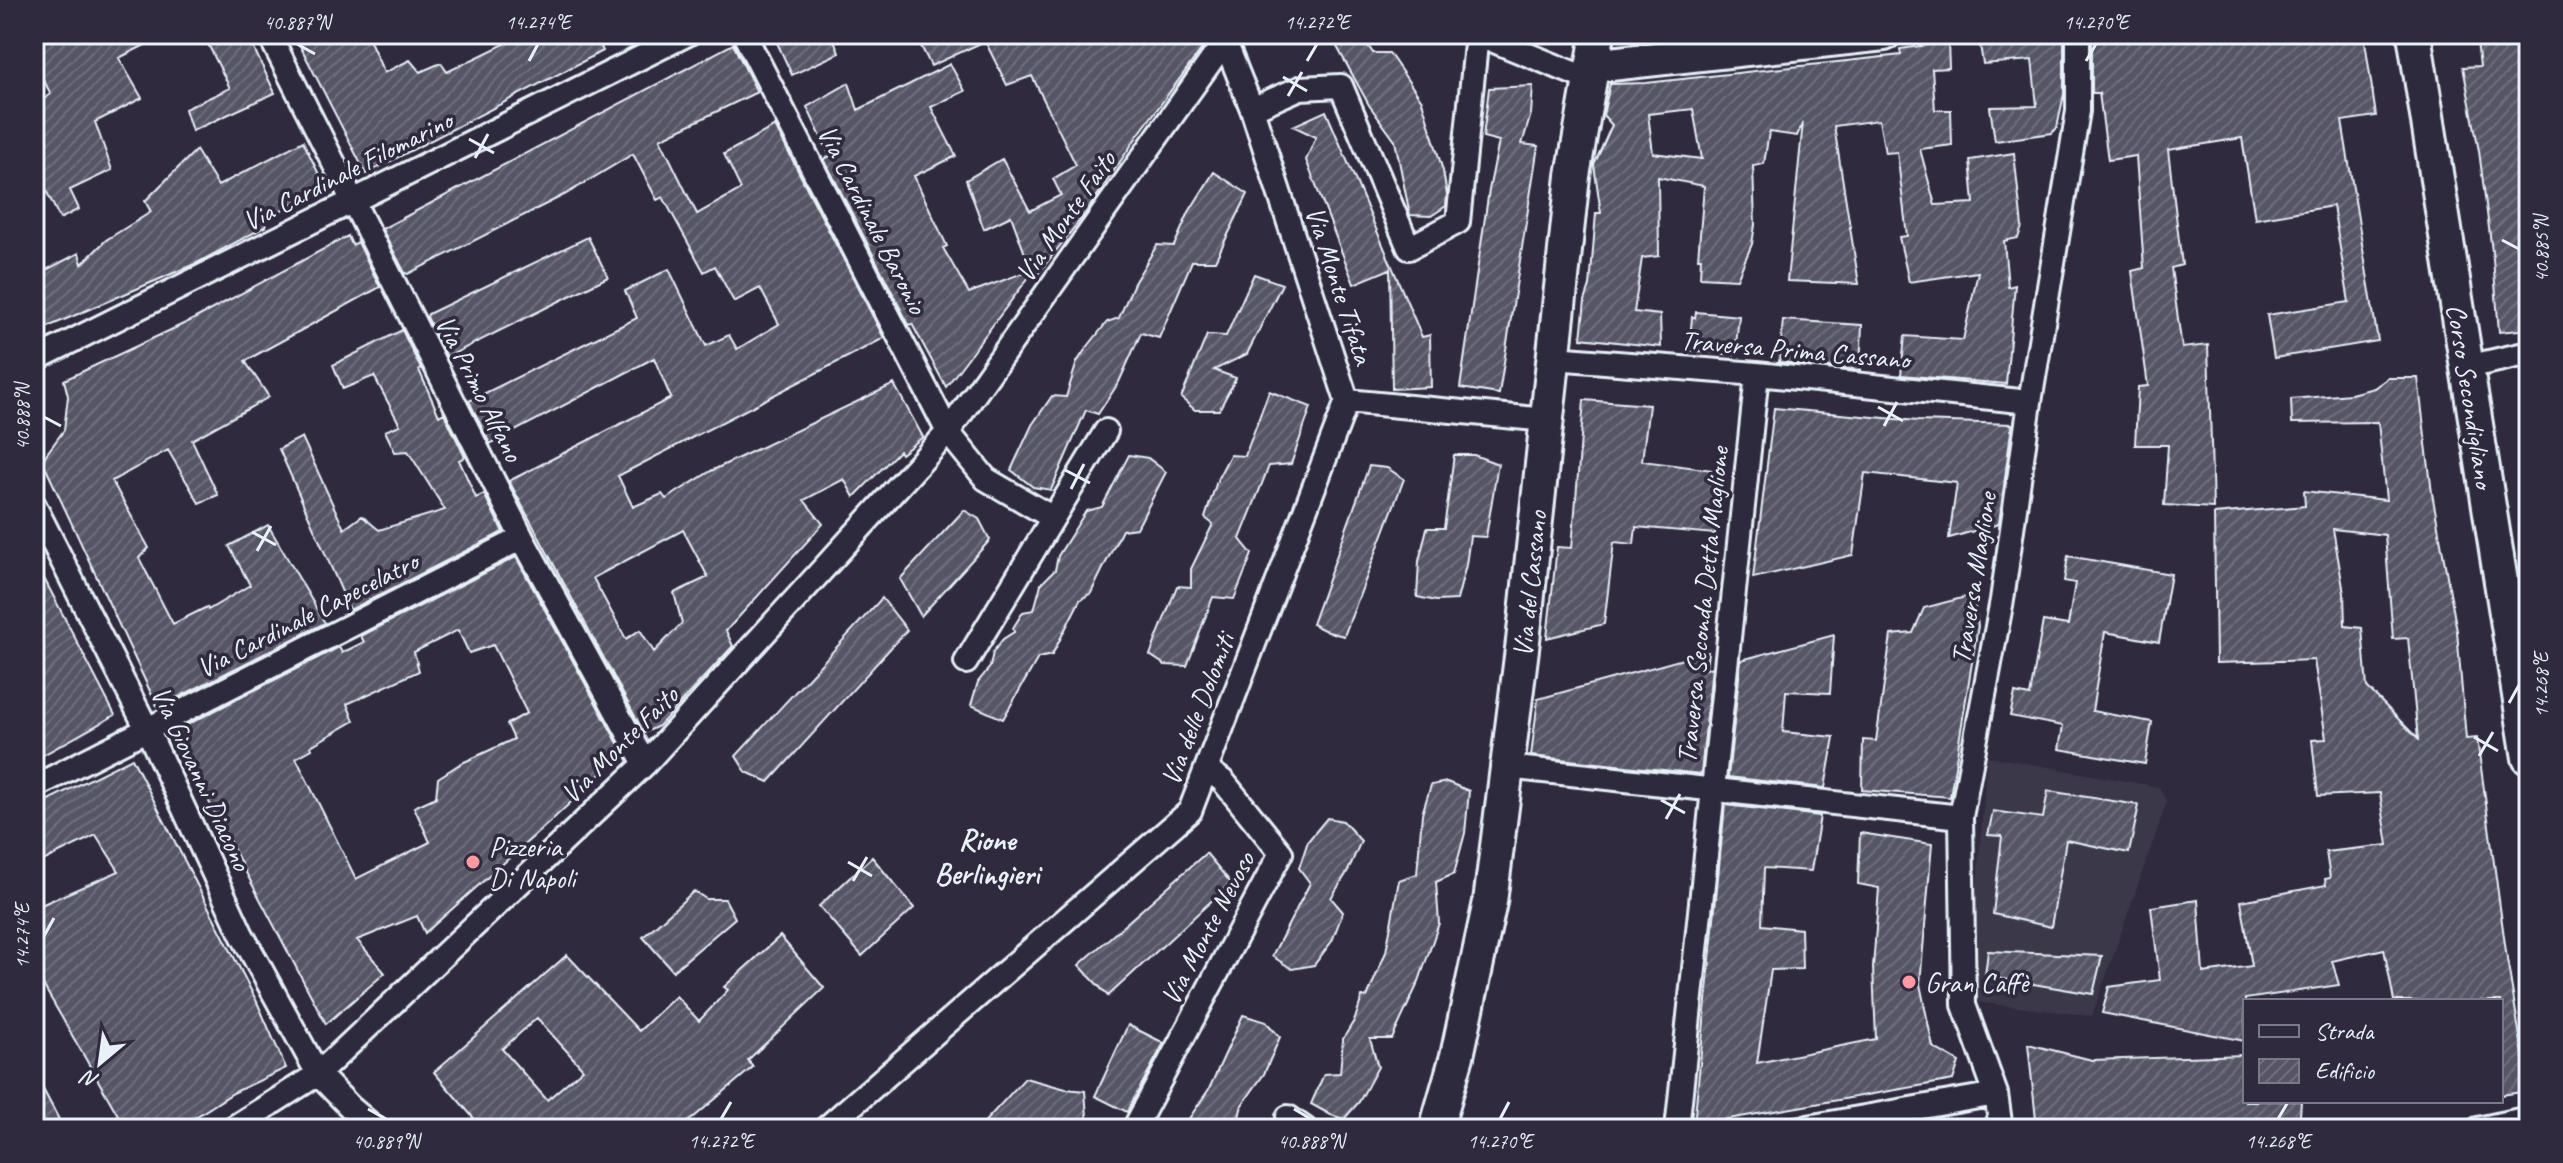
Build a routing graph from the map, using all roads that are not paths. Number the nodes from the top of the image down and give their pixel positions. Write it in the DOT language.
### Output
graph roads {
  1 [pos="269,34"];
  2 [pos="688,34"];
  3 [pos="744,34"];
  4 [pos="1598,34"];
  5 [pos="1884,34"];
  6 [pos="2078,34"];
  7 [pos="2414,34"];
  8 [pos="1226,37"];
  9 [pos="1591,73"];
  10 [pos="1252,109"];
  11 [pos="351,201"];
  12 [pos="2529,353"];
  13 [pos="1554,358"];
  14 [pos="34,360"];
  15 [pos="2467,367"];
  16 [pos="1757,374"];
  17 [pos="1347,401"];
  18 [pos="2030,402"];
  19 [pos="1547,420"];
  20 [pos="1106,431"];
  21 [pos="948,432"];
  22 [pos="34,505"];
  23 [pos="1053,518"];
  24 [pos="522,538"];
  25 [pos="966,662"];
  26 [pos="147,729"];
  27 [pos="2529,758"];
  28 [pos="645,764"];
  29 [pos="1507,767"];
  30 [pos="1208,770"];
  31 [pos="34,787"];
  32 [pos="1713,788"];
  33 [pos="1961,817"];
  34 [pos="318,1074"];
  35 [pos="1996,1094"];
  36 [pos="2529,1118"];
  37 [pos="1437,1128"];
  38 [pos="231,1129"];
  39 [pos="376,1129"];
  40 [pos="825,1129"];
  41 [pos="1134,1129"];
  42 [pos="1448,1129"];
  43 [pos="1677,1129"];
  44 [pos="1796,1129"];
  45 [pos="2001,1129"];
  46 [pos="2478,1129"];
  1 -- 11 [label="street, Via Primo Alfano"];
  2 -- 11 [label="street, Via Cardinale Filomarino"];
  3 -- 21 [label="street, Via Cardinale Baronio"];
  4 -- 9 [label="main road, Via del Cassano"];
  5 -- 9 [label="main road"];
  6 -- 18 [label="street, Traversa Maglione"];
  7 -- 15 [label="main road, Corso Secondigliano"];
  8 -- 10 [label="street, Via Monte Tifata"];
  8 -- 21 [label="street, Via Monte Faito"];
  9 -- 10 [label="street"];
  9 -- 13 [label="main road, Via del Cassano"];
  10 -- 17 [label="street, Via Monte Tifata"];
  11 -- 14 [label="street, Via Cardinale Filomarino"];
  11 -- 24 [label="street, Via Primo Alfano"];
  12 -- 15 [label="street"];
  13 -- 16 [label="street, Traversa Prima Cassano"];
  13 -- 19 [label="main road, Via del Cassano"];
  15 -- 27 [label="main road, Corso Secondigliano"];
  16 -- 18 [label="street, Traversa Prima Cassano"];
  16 -- 32 [label="street, Traversa Seconda Detta Maglione"];
  17 -- 19 [label="street, Via Monte Tifata"];
  17 -- 30 [label="street, Via delle Dolomiti"];
  18 -- 33 [label="street, Traversa Maglione"];
  19 -- 29 [label="main road, Via del Cassano"];
  20 -- 23 [label="street"];
  21 -- 23 [label="street"];
  21 -- 28 [label="street, Via Monte Faito"];
  22 -- 26 [label="street, Via Giovanni Diacono"];
  23 -- 25 [label="street"];
  24 -- 26 [label="street, Via Cardinale Capecelatro"];
  24 -- 28 [label="street, Via Primo Alfano"];
  26 -- 31 [label="street, Via Cardinale Capecelatro"];
  26 -- 34 [label="street, Via Giovanni Diacono"];
  28 -- 34 [label="street, Via Monte Faito"];
  29 -- 32 [label="street"];
  29 -- 37 [label="main road, Via del Cassano"];
  30 -- 40 [label="street, Via delle Dolomiti"];
  30 -- 41 [label="street, Via Monte Nevoso"];
  32 -- 33 [label="street"];
  32 -- 43 [label="street, Traversa Seconda Detta Maglione"];
  33 -- 35 [label="street, Traversa Maglione"];
  34 -- 38 [label="street, Via Monte Faito"];
  34 -- 39 [label="street, Via Giovanni Diacono"];
  35 -- 44 [label="street"];
  35 -- 45 [label="street, Traversa Maglione"];
  36 -- 46 [label="street"];
  37 -- 42 [label="street"];
}
